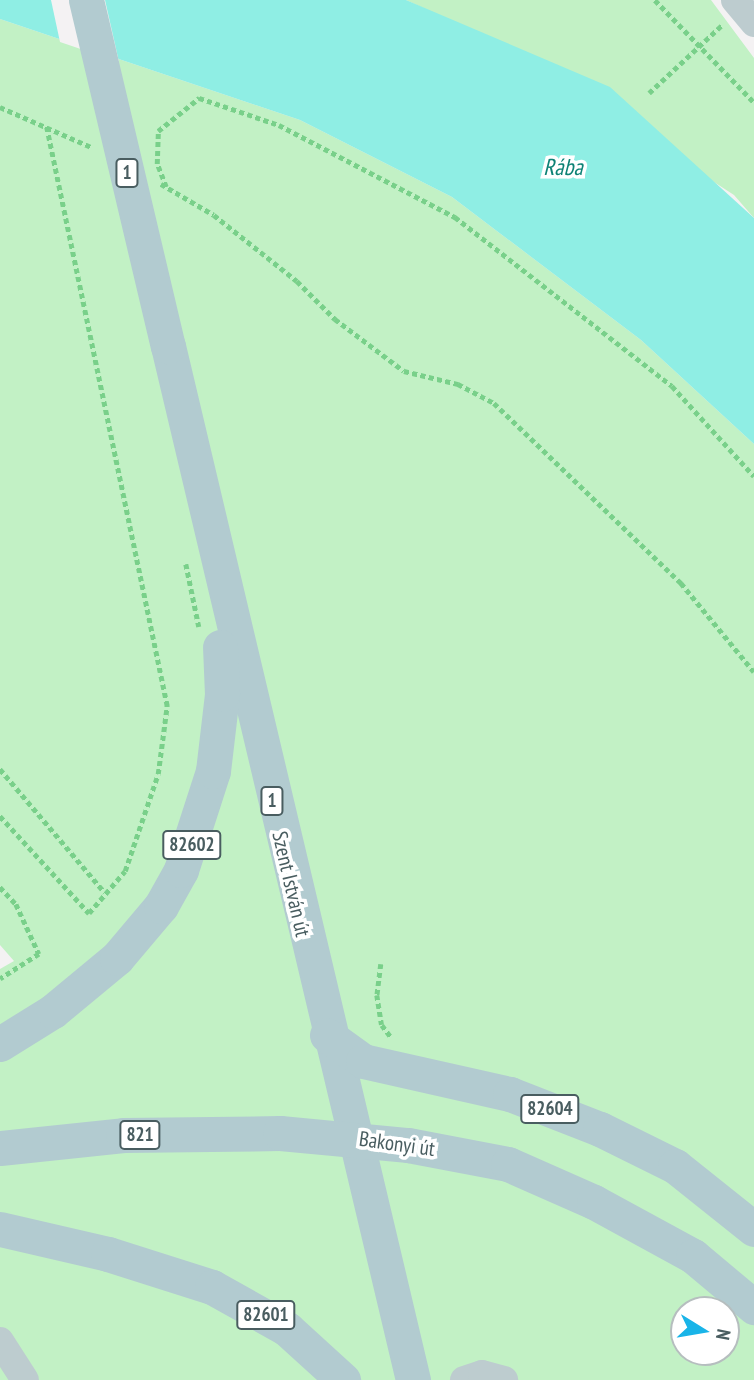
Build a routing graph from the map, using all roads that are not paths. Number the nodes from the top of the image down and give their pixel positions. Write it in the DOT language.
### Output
graph roads {
  1 [pos="86,0"];
  2 [pos="735,0"];
  3 [pos="754,23"];
  4 [pos="201,564"];
  5 [pos="327,1035"];
  6 [pos="0,1044"];
  7 [pos="0,1148"];
  8 [pos="0,1229"];
  9 [pos="754,1229"];
  10 [pos="754,1307"];
  11 [pos="0,1341"];
  12 [pos="15,1377"];
  13 [pos="343,1380"];
  14 [pos="413,1380"];
  15 [pos="464,1380"];
  16 [pos="504,1380"];
  1 -- 4 [label="main road, Szent István út / 1, bridge"];
  2 -- 3 [label="street"];
  4 -- 5 [label="main road, Szent István út / 1"];
  4 -- 6 [label="main road, 82602"];
  5 -- 9 [label="main road, 82604"];
  5 -- 14 [label="main road, Szent István út / 1"];
  7 -- 10 [label="main road, Bakonyi út / 821, bridge"];
  8 -- 13 [label="main road, 82601"];
  11 -- 12 [label="street"];
  15 -- 16 [label="street"];
}
